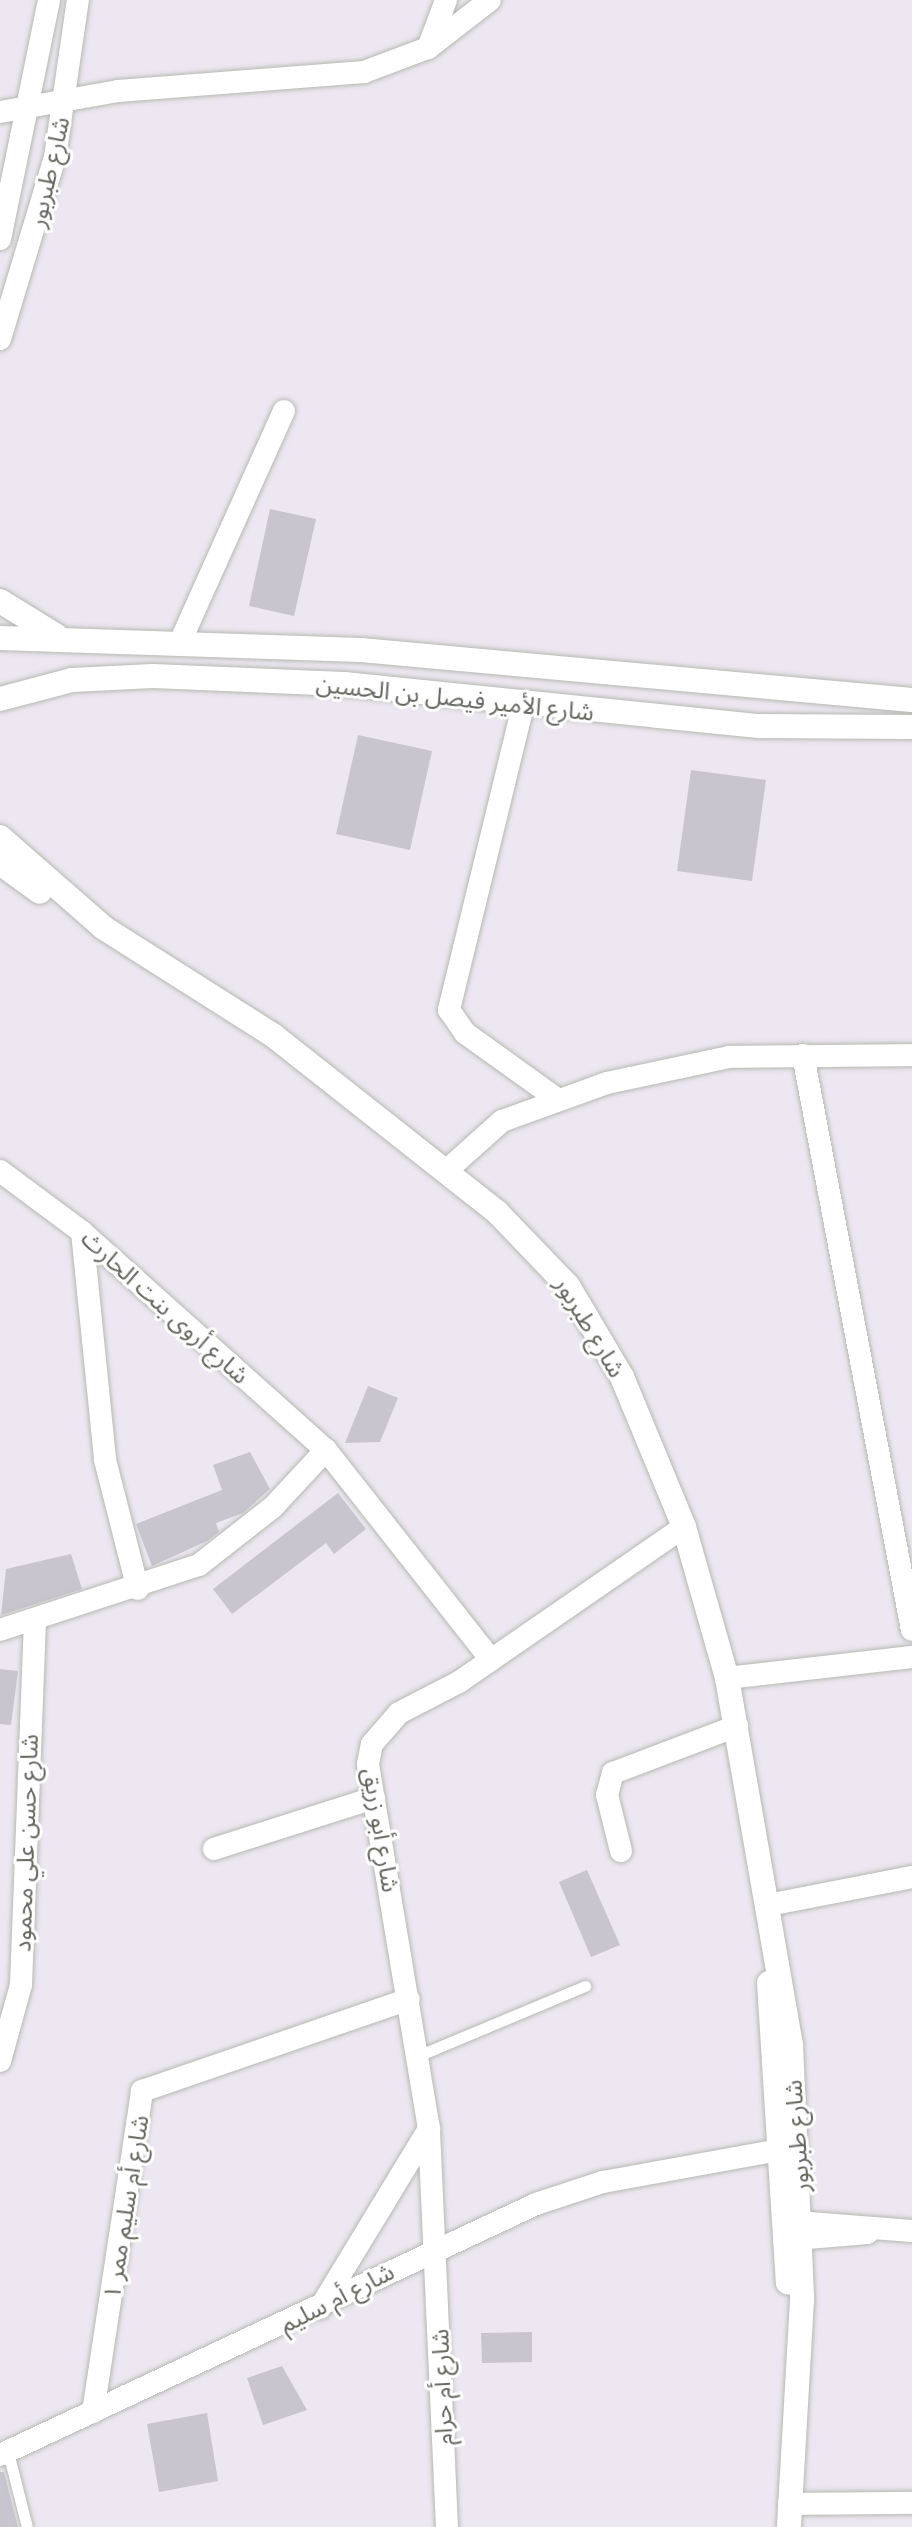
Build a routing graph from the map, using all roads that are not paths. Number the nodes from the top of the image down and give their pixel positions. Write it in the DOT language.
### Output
graph roads {
  1 [pos="49,0"];
  2 [pos="78,0"];
  3 [pos="446,0"];
  4 [pos="490,0"];
  5 [pos="428,48"];
  6 [pos="66,97"];
  7 [pos="32,105"];
  8 [pos="0,112"];
  9 [pos="0,239"];
  10 [pos="0,339"];
  11 [pos="284,411"];
  12 [pos="0,601"];
  13 [pos="0,638"];
  14 [pos="67,640"];
  15 [pos="181,640"];
  16 [pos="666,677"];
  17 [pos="0,699"];
  18 [pos="912,700"];
  19 [pos="523,706"];
  20 [pos="653,717"];
  21 [pos="912,727"];
  22 [pos="0,837"];
  23 [pos="0,863"];
  24 [pos="104,928"];
  25 [pos="803,1055"];
  26 [pos="912,1055"];
  27 [pos="554,1097"];
  28 [pos="0,1171"];
  29 [pos="446,1171"];
  30 [pos="82,1232"];
  31 [pos="326,1450"];
  32 [pos="684,1527"];
  33 [pos="138,1589"];
  34 [pos="35,1622"];
  35 [pos="0,1630"];
  36 [pos="912,1630"];
  37 [pos="912,1657"];
  38 [pos="491,1660"];
  39 [pos="727,1678"];
  40 [pos="737,1726"];
  41 [pos="374,1798"];
  42 [pos="214,1849"];
  43 [pos="621,1851"];
  44 [pos="912,1877"];
  45 [pos="770,1917"];
  46 [pos="585,1986"];
  47 [pos="409,1999"];
  48 [pos="420,2055"];
  49 [pos="0,2061"];
  50 [pos="429,2129"];
  51 [pos="787,2142"];
  52 [pos="793,2230"];
  53 [pos="912,2231"];
  54 [pos="438,2247"];
  55 [pos="319,2309"];
  56 [pos="93,2412"];
  57 [pos="4,2454"];
  58 [pos="912,2503"];
  59 [pos="789,2516"];
  60 [pos="27,2527"];
  61 [pos="447,2527"];
  1 -- 7 [label="street, شارع طبربور"];
  2 -- 6 [label="street, شارع طبربور"];
  3 -- 5 [label="street"];
  4 -- 5 [label="street"];
  5 -- 6 [label="street"];
  6 -- 7 [label="street"];
  6 -- 10 [label="street, شارع طبربور"];
  7 -- 8 [label="street"];
  7 -- 9 [label="street, شارع طبربور"];
  11 -- 15 [label="street"];
  12 -- 14 [label="street"];
  13 -- 14 [label="street, شارع الأمير فيصل بن الحسين"];
  14 -- 15 [label="street, شارع الأمير فيصل بن الحسين"];
  15 -- 16 [label="street, شارع الأمير فيصل بن الحسين"];
  16 -- 18 [label="street, شارع الأمير فيصل بن الحسين"];
  16 -- 20 [label="street"];
  17 -- 19 [label="street, شارع الأمير فيصل بن الحسين"];
  19 -- 20 [label="street, شارع الأمير فيصل بن الحسين"];
  19 -- 27 [label="street"];
  20 -- 21 [label="street, شارع الأمير فيصل بن الحسين"];
  22 -- 24 [label="street, شارع طبربور"];
  23 -- 24 [label="street, شارع طبربور"];
  24 -- 29 [label="street, شارع طبربور"];
  25 -- 26 [label="street"];
  25 -- 27 [label="street"];
  25 -- 36 [label="street"];
  27 -- 29 [label="street"];
  28 -- 30 [label="street, شارع أروى بنت الحارث"];
  29 -- 32 [label="street, شارع طبربور"];
  30 -- 31 [label="street, شارع أروى بنت الحارث"];
  30 -- 33 [label="street"];
  31 -- 33 [label="street"];
  31 -- 38 [label="street, شارع أروى بنت الحارث"];
  32 -- 38 [label="street, شارع أبو زريق"];
  32 -- 39 [label="street, شارع طبربور"];
  33 -- 34 [label="street"];
  34 -- 35 [label="street"];
  34 -- 49 [label="street, شارع حسن علي محمود"];
  37 -- 39 [label="street"];
  38 -- 41 [label="street, شارع أبو زريق"];
  39 -- 40 [label="street, شارع طبربور"];
  40 -- 43 [label="street"];
  40 -- 45 [label="street, شارع طبربور"];
  41 -- 42 [label="street"];
  41 -- 47 [label="street, شارع أبو زريق"];
  44 -- 45 [label="street"];
  45 -- 51 [label="street, شارع طبربور"];
  46 -- 48 [label="lane"];
  47 -- 48 [label="street, شارع أبو زريق"];
  47 -- 56 [label="street, شارع أم سليم ممر ١"];
  48 -- 50 [label="street, شارع أبو زريق"];
  50 -- 54 [label="street, شارع أبو زريق"];
  50 -- 55 [label="street"];
  51 -- 52 [label="street, شارع طبربور"];
  51 -- 54 [label="street, شارع أم سليم"];
  52 -- 53 [label="street"];
  52 -- 59 [label="street, شارع طبربور"];
  54 -- 55 [label="street, شارع أم سليم"];
  54 -- 61 [label="street, شارع أم حرام"];
  55 -- 56 [label="street, شارع أم سليم"];
  56 -- 57 [label="street, شارع أم سليم"];
  57 -- 60 [label="lane"];
  58 -- 59 [label="street"];
}
